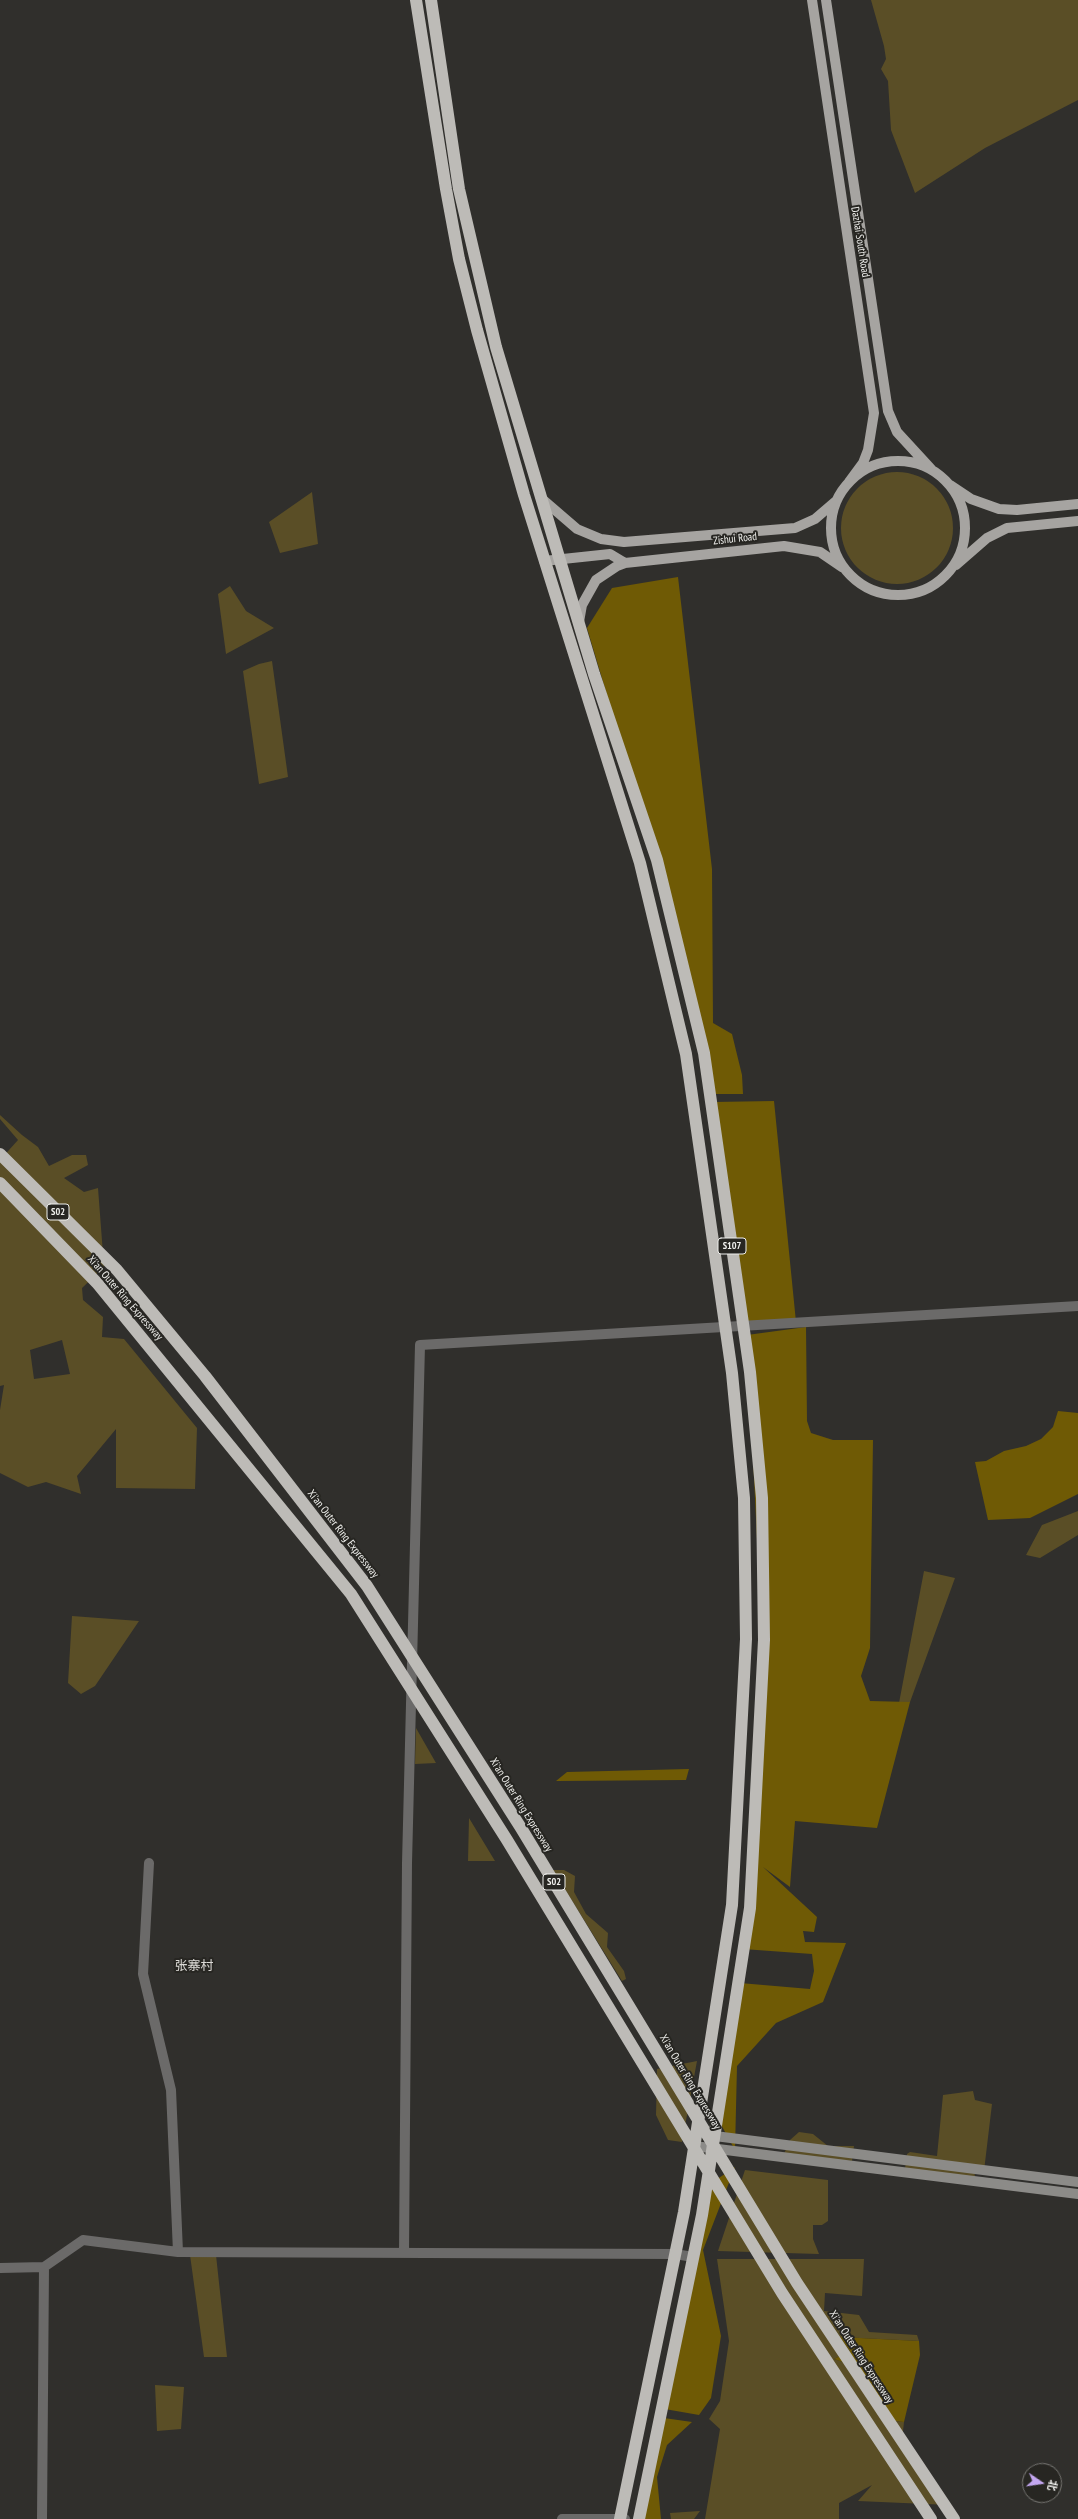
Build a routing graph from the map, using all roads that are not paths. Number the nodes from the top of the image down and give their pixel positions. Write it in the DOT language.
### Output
graph roads {
  1 [pos="416,0"];
  2 [pos="431,0"];
  3 [pos="812,0"];
  4 [pos="826,0"];
  5 [pos="931,469"];
  6 [pos="849,482"];
  7 [pos="947,483"];
  8 [pos="540,497"];
  9 [pos="836,501"];
  10 [pos="1078,504"];
  11 [pos="1078,521"];
  12 [pos="624,542"];
  13 [pos="610,554"];
  14 [pos="560,559"];
  15 [pos="544,561"];
  16 [pos="625,563"];
  17 [pos="842,567"];
  18 [pos="944,576"];
  19 [pos="579,625"];
  20 [pos="0,1154"];
  21 [pos="0,1183"];
  22 [pos="1078,1306"];
  23 [pos="743,1324"];
  24 [pos="725,1328"];
  25 [pos="149,1862"];
  26 [pos="695,2140"];
  27 [pos="713,2142"];
  28 [pos="1078,2182"];
  29 [pos="1078,2194"];
  30 [pos="178,2252"];
  31 [pos="404,2253"];
  32 [pos="675,2254"];
  33 [pos="693,2257"];
  34 [pos="44,2267"];
  35 [pos="0,2268"];
  36 [pos="42,2519"];
  37 [pos="562,2519"];
  38 [pos="622,2519"];
  39 [pos="639,2519"];
  40 [pos="931,2519"];
  41 [pos="954,2519"];
  1 -- 15 [label="highway, S107"];
  2 -- 8 [label="highway, S107"];
  3 -- 6 [label="main road, Dazhai South Road"];
  4 -- 5 [label="main road, Dazhai South Road"];
  5 -- 6 [label="main road"];
  5 -- 7 [label="main road"];
  6 -- 9 [label="main road"];
  7 -- 10 [label="main road"];
  7 -- 18 [label="main road"];
  8 -- 12 [label="main road, Zishui Road"];
  8 -- 14 [label="highway, S107"];
  9 -- 12 [label="main road, Zishui Road"];
  9 -- 17 [label="main road"];
  11 -- 18 [label="main road"];
  12 -- 13 [label="main road"];
  13 -- 14 [label="main road"];
  13 -- 16 [label="main road"];
  14 -- 15 [label="main road"];
  14 -- 19 [label="highway, S107"];
  15 -- 24 [label="highway, S107"];
  16 -- 17 [label="main road, Zishui Road"];
  16 -- 19 [label="main road"];
  17 -- 18 [label="main road"];
  19 -- 23 [label="highway, S107"];
  20 -- 41 [label="highway, Xi'an Outer Ring Expressway / S02"];
  21 -- 40 [label="highway, Xi'an Outer Ring Expressway / S02"];
  22 -- 23 [label="street"];
  23 -- 24 [label="street"];
  23 -- 27 [label="highway, S107"];
  24 -- 26 [label="highway, S107"];
  24 -- 31 [label="street"];
  25 -- 30 [label="street"];
  26 -- 27 [label="main road"];
  26 -- 32 [label="highway, S107"];
  27 -- 28 [label="main road"];
  27 -- 29 [label="main road"];
  27 -- 33 [label="highway, S107"];
  30 -- 31 [label="street"];
  30 -- 34 [label="street"];
  31 -- 32 [label="street"];
  32 -- 33 [label="street"];
  32 -- 38 [label="highway, S107"];
  33 -- 39 [label="highway, S107"];
  34 -- 35 [label="street"];
  34 -- 36 [label="street"];
  37 -- 38 [label="street"];
}
